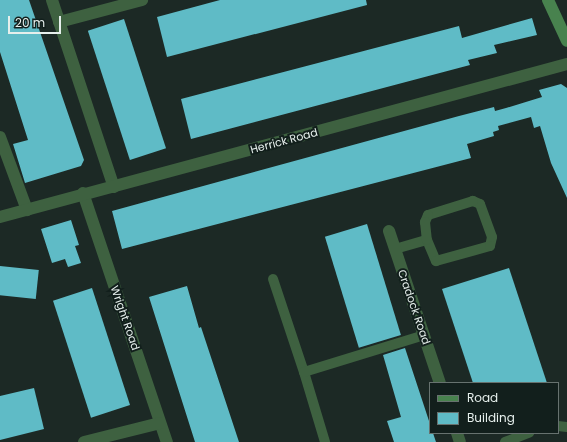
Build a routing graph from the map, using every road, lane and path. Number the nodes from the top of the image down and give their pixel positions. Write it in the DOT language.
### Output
graph roads {
  1 [pos="52,0"];
  2 [pos="142,0"];
  3 [pos="548,0"];
  4 [pos="59,22"];
  5 [pos="567,41"];
  6 [pos="567,64"];
  7 [pos="0,138"];
  8 [pos="114,187"];
  9 [pos="83,194"];
  10 [pos="27,210"];
  11 [pos="0,217"];
  12 [pos="389,231"];
  13 [pos="427,240"];
  14 [pos="395,248"];
  15 [pos="273,279"];
  16 [pos="424,334"];
  17 [pos="304,372"];
  18 [pos="440,382"];
  19 [pos="160,423"];
  20 [pos="526,434"];
  21 [pos="84,442"];
  22 [pos="167,442"];
  23 [pos="325,442"];
  24 [pos="505,442"];
  1 -- 4 [label="street"];
  2 -- 4 [label="street"];
  3 -- 5 [label="main road"];
  4 -- 8 [label="street"];
  6 -- 8 [label="street, Herrick Road"];
  7 -- 10 [label="street"];
  8 -- 9 [label="street, Herrick Road"];
  9 -- 10 [label="street, Herrick Road"];
  9 -- 19 [label="street, Wright Road"];
  10 -- 11 [label="street, Herrick Road"];
  12 -- 14 [label="street, Cradock Road"];
  13 -- 13 [label="lane"];
  13 -- 14 [label="lane"];
  14 -- 16 [label="street, Cradock Road"];
  15 -- 17 [label="lane"];
  16 -- 17 [label="lane"];
  16 -- 18 [label="street, Cradock Road"];
  17 -- 23 [label="lane"];
  19 -- 21 [label="street"];
  19 -- 22 [label="street, Wright Road"];
  20 -- 24 [label="lane"];
}
